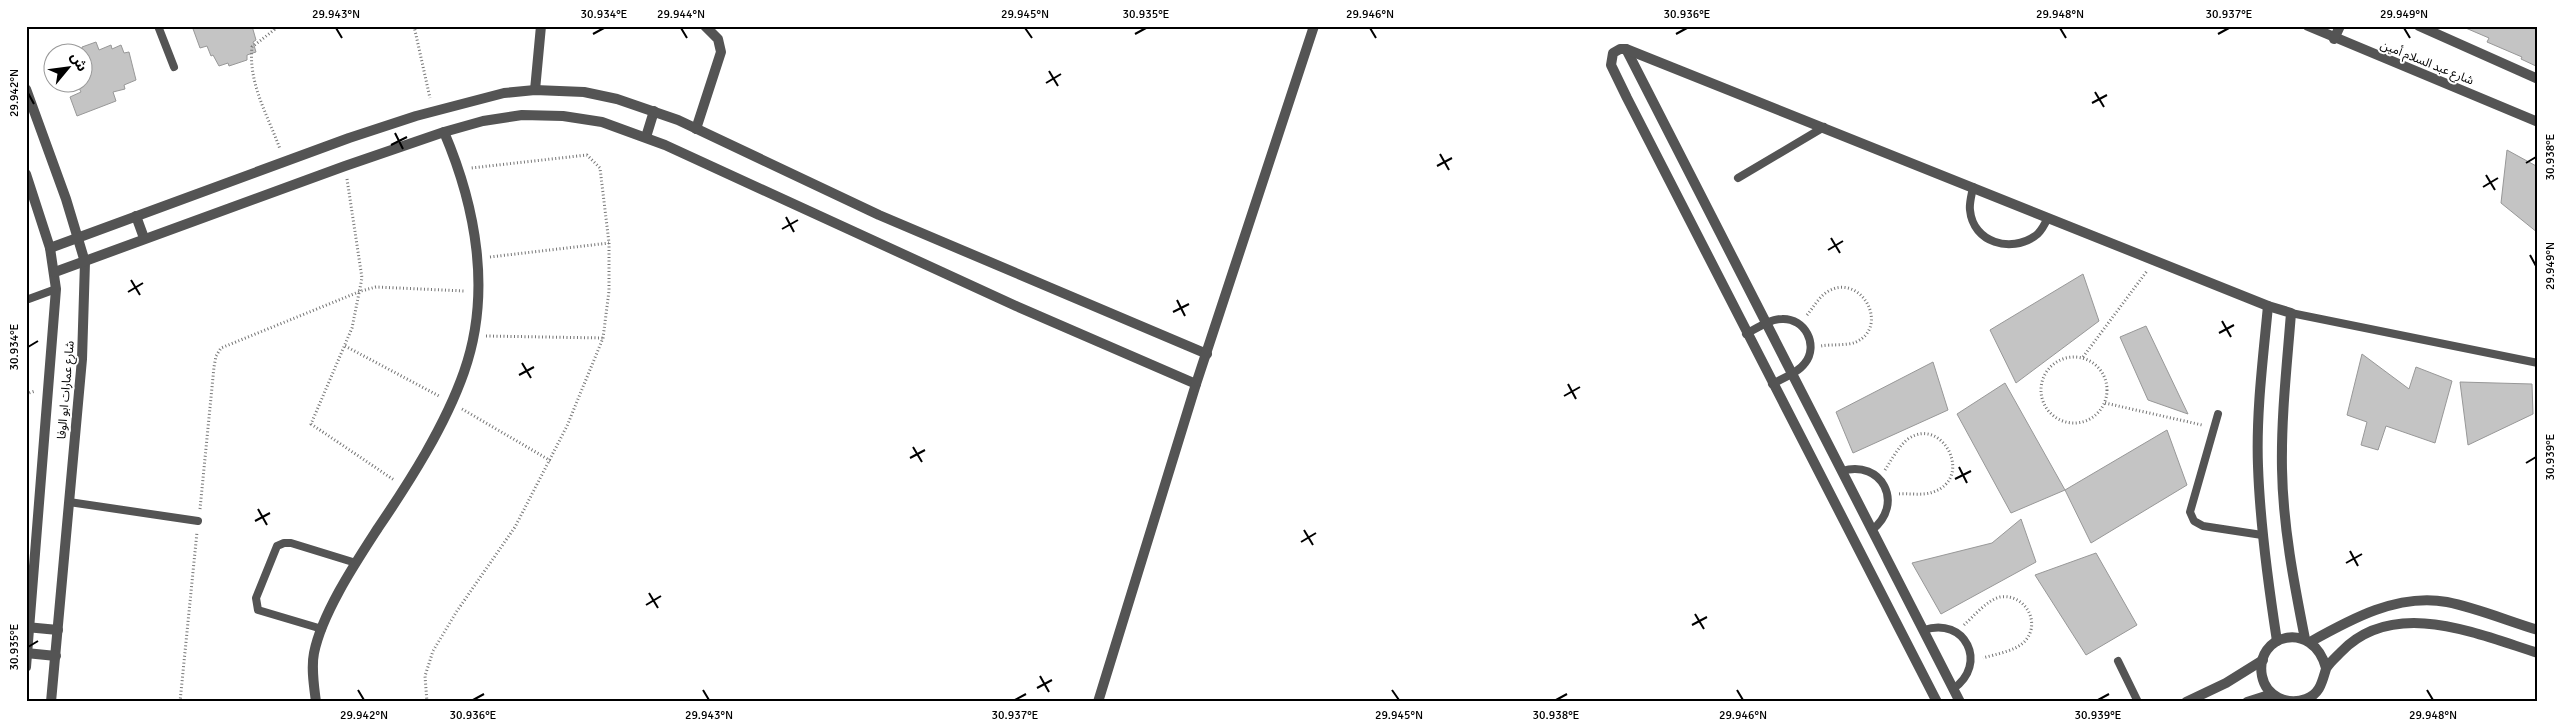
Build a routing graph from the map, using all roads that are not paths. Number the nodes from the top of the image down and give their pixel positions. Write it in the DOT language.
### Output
graph roads {
  1 [pos="158,26"];
  2 [pos="541,26"];
  3 [pos="705,26"];
  4 [pos="1314,26"];
  5 [pos="2308,26"];
  6 [pos="2340,26"];
  7 [pos="2418,26"];
  8 [pos="2334,39"];
  9 [pos="1626,49"];
  10 [pos="174,67"];
  11 [pos="2538,79"];
  12 [pos="26,89"];
  13 [pos="535,90"];
  14 [pos="654,111"];
  15 [pos="2538,122"];
  16 [pos="1824,127"];
  17 [pos="696,129"];
  18 [pos="444,132"];
  19 [pos="646,137"];
  20 [pos="26,174"];
  21 [pos="1738,178"];
  22 [pos="1974,187"];
  23 [pos="136,216"];
  24 [pos="2048,218"];
  25 [pos="79,238"];
  26 [pos="144,238"];
  27 [pos="50,248"];
  28 [pos="85,262"];
  29 [pos="55,272"];
  30 [pos="56,289"];
  31 [pos="26,300"];
  32 [pos="2268,306"];
  33 [pos="2291,313"];
  34 [pos="1767,324"];
  35 [pos="1746,334"];
  36 [pos="1207,354"];
  37 [pos="2538,363"];
  38 [pos="1792,374"];
  39 [pos="1196,384"];
  40 [pos="1772,384"];
  41 [pos="2218,414"];
  42 [pos="1842,471"];
  43 [pos="69,502"];
  44 [pos="198,521"];
  45 [pos="1872,530"];
  46 [pos="2262,534"];
  47 [pos="356,563"];
  48 [pos="28,627"];
  49 [pos="322,629"];
  50 [pos="58,630"];
  51 [pos="1924,630"];
  52 [pos="2538,630"];
  53 [pos="2308,640"];
  54 [pos="2277,641"];
  55 [pos="27,653"];
  56 [pos="2538,654"];
  57 [pos="56,656"];
  58 [pos="2263,660"];
  59 [pos="2118,661"];
  60 [pos="26,667"];
  61 [pos="2326,668"];
  62 [pos="1954,689"];
  63 [pos="2275,697"];
  64 [pos="2313,698"];
  65 [pos="51,702"];
  66 [pos="316,702"];
  67 [pos="1098,702"];
  68 [pos="1937,702"];
  69 [pos="1960,702"];
  70 [pos="2138,702"];
  71 [pos="2186,702"];
  72 [pos="2248,702"];
  1 -- 10 [label="lane"];
  2 -- 13 [label="street"];
  3 -- 17 [label="street"];
  4 -- 36 [label="street"];
  5 -- 8 [label="street, شارع عبد السلام أمين"];
  6 -- 8 [label="street"];
  7 -- 11 [label="street"];
  8 -- 15 [label="street, شارع عبد السلام أمين"];
  9 -- 16 [label="street"];
  9 -- 34 [label="street"];
  9 -- 35 [label="street"];
  12 -- 25 [label="street, شارع عمارات ابو الوفا"];
  13 -- 14 [label="street"];
  13 -- 23 [label="street"];
  14 -- 17 [label="street"];
  14 -- 19 [label="street"];
  16 -- 21 [label="lane"];
  16 -- 22 [label="street"];
  17 -- 36 [label="street"];
  18 -- 19 [label="street"];
  18 -- 26 [label="street"];
  18 -- 47 [label="street"];
  19 -- 39 [label="street"];
  20 -- 27 [label="street, شارع عمارات ابو الوفا"];
  22 -- 24 [label="street"];
  22 -- 24 [label="lane"];
  23 -- 25 [label="street"];
  23 -- 26 [label="street"];
  24 -- 32 [label="street"];
  25 -- 27 [label="street"];
  25 -- 28 [label="street, شارع عمارات ابو الوفا"];
  26 -- 28 [label="street"];
  27 -- 29 [label="street, شارع عمارات ابو الوفا"];
  28 -- 29 [label="street"];
  28 -- 43 [label="street, شارع عمارات ابو الوفا"];
  29 -- 30 [label="street, شارع عمارات ابو الوفا"];
  30 -- 31 [label="lane"];
  30 -- 48 [label="street, شارع عمارات ابو الوفا"];
  32 -- 33 [label="street"];
  32 -- 46 [label="street"];
  33 -- 37 [label="lane"];
  33 -- 53 [label="street"];
  34 -- 35 [label="lane"];
  34 -- 38 [label="street"];
  34 -- 38 [label="lane"];
  35 -- 40 [label="street"];
  36 -- 39 [label="street"];
  38 -- 40 [label="lane"];
  38 -- 42 [label="street"];
  39 -- 67 [label="street"];
  40 -- 68 [label="street"];
  41 -- 46 [label="lane"];
  42 -- 45 [label="street"];
  42 -- 45 [label="lane"];
  43 -- 44 [label="lane"];
  43 -- 50 [label="street, شارع عمارات ابو الوفا"];
  45 -- 51 [label="street"];
  46 -- 54 [label="street"];
  47 -- 49 [label="street"];
  47 -- 49 [label="lane"];
  48 -- 50 [label="street"];
  48 -- 55 [label="street, شارع عمارات ابو الوفا"];
  49 -- 66 [label="street"];
  50 -- 57 [label="street, شارع عمارات ابو الوفا"];
  51 -- 62 [label="street"];
  51 -- 62 [label="lane"];
  52 -- 53 [label="street"];
  53 -- 54 [label="street"];
  53 -- 61 [label="street"];
  54 -- 58 [label="street"];
  55 -- 57 [label="street"];
  55 -- 60 [label="street, شارع عمارات ابو الوفا"];
  56 -- 61 [label="street"];
  57 -- 65 [label="street, شارع عمارات ابو الوفا"];
  58 -- 63 [label="street"];
  58 -- 71 [label="street"];
  59 -- 70 [label="lane"];
  61 -- 64 [label="street"];
  62 -- 69 [label="street"];
  63 -- 64 [label="street"];
  63 -- 72 [label="street"];
}
